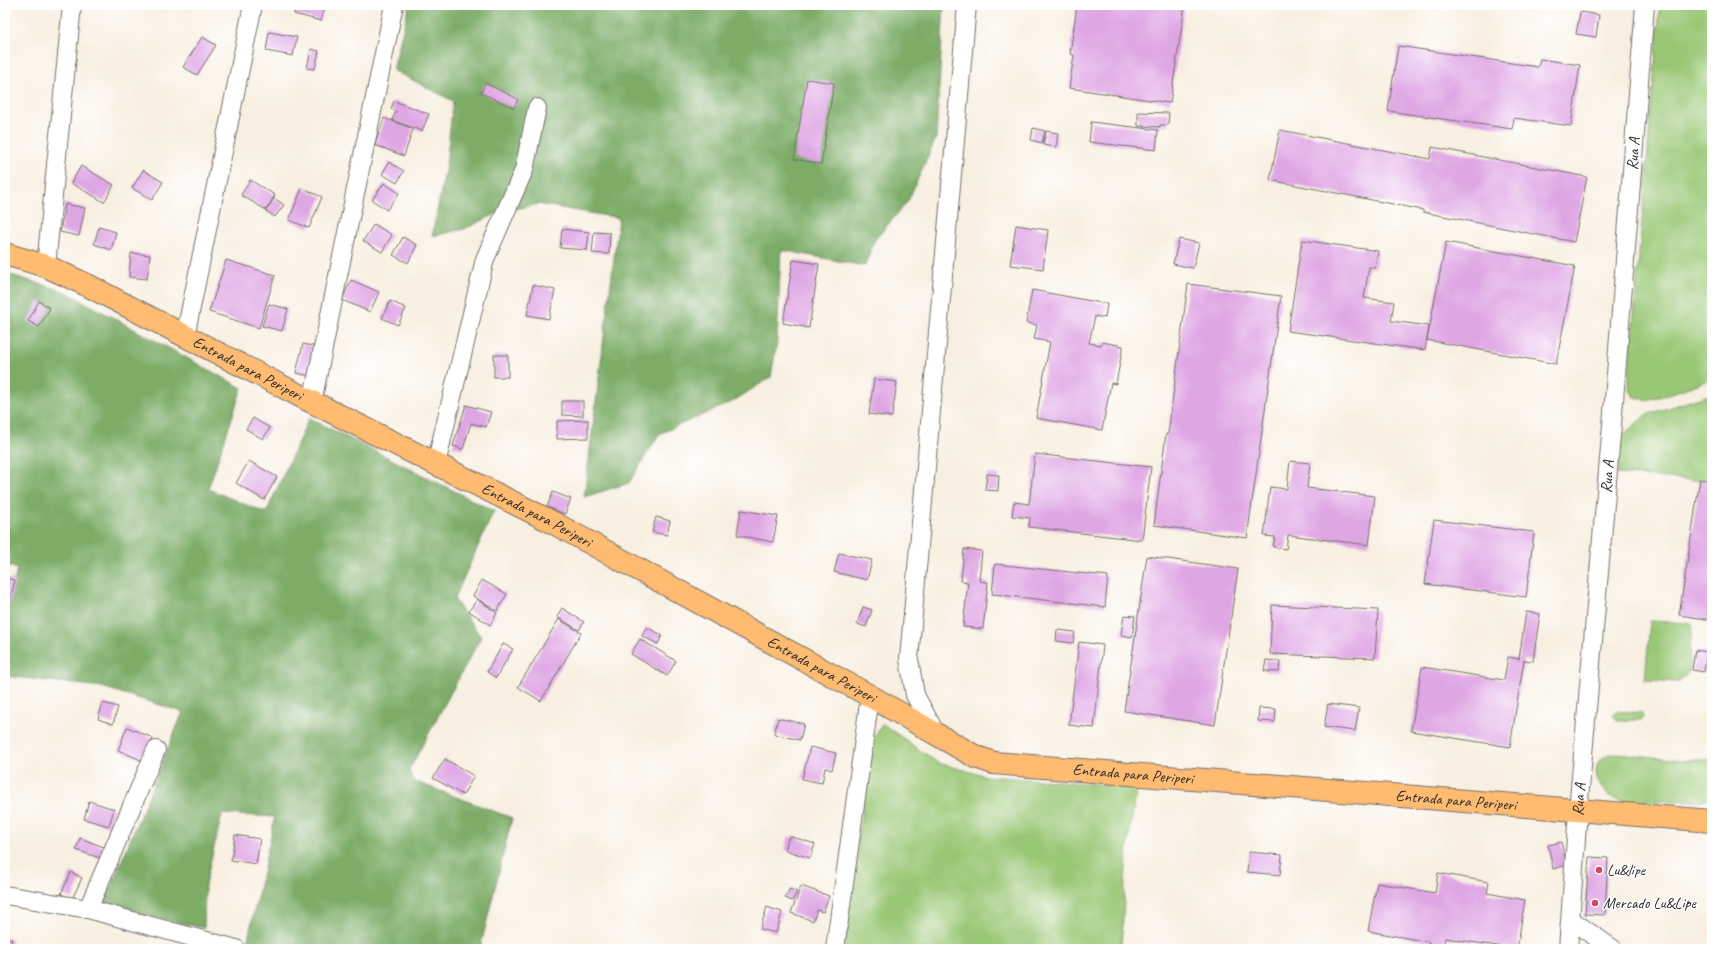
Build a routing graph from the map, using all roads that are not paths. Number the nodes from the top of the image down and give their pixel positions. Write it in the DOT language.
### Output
graph roads {
  1 [pos="72,5"];
  2 [pos="253,5"];
  3 [pos="394,5"];
  4 [pos="966,5"];
  5 [pos="1645,5"];
  6 [pos="537,108"];
  7 [pos="5,254"];
  8 [pos="46,266"];
  9 [pos="186,337"];
  10 [pos="312,402"];
  11 [pos="436,464"];
  12 [pos="870,696"];
  13 [pos="937,736"];
  14 [pos="156,750"];
  15 [pos="1578,811"];
  16 [pos="1712,821"];
  17 [pos="5,895"];
  18 [pos="88,909"];
  19 [pos="1571,920"];
  20 [pos="236,949"];
  21 [pos="835,949"];
  22 [pos="1568,949"];
  23 [pos="1613,949"];
  1 -- 8 [label="street"];
  2 -- 9 [label="street"];
  3 -- 10 [label="street"];
  4 -- 13 [label="street"];
  5 -- 15 [label="street, Rua A"];
  6 -- 11 [label="street"];
  7 -- 8 [label="main road, Entrada para Periperi"];
  8 -- 9 [label="main road, Entrada para Periperi"];
  9 -- 10 [label="main road, Entrada para Periperi"];
  10 -- 11 [label="main road, Entrada para Periperi"];
  11 -- 12 [label="main road, Entrada para Periperi"];
  12 -- 13 [label="main road, Entrada para Periperi"];
  12 -- 21 [label="street"];
  13 -- 15 [label="main road, Entrada para Periperi"];
  14 -- 18 [label="street"];
  15 -- 16 [label="main road, Entrada para Periperi"];
  15 -- 19 [label="street, Rua A"];
  17 -- 18 [label="street"];
  18 -- 20 [label="street"];
  19 -- 22 [label="street, Rua A"];
  19 -- 23 [label="street"];
}
